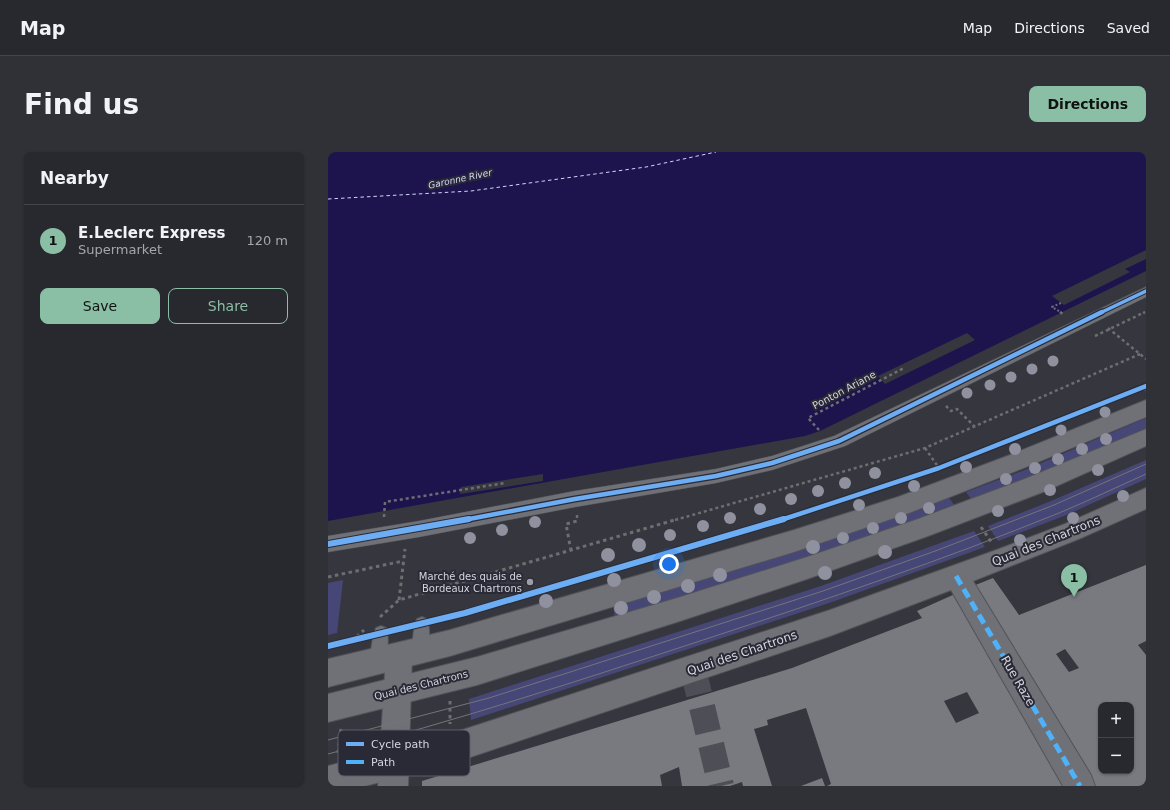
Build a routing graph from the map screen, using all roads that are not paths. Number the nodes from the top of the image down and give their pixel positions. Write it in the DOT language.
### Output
graph roads {
  1 [pos="1146,290"];
  2 [pos="1144,392"];
  3 [pos="1146,437"];
  4 [pos="1146,498"];
  5 [pos="328,544"];
  6 [pos="956,576"];
  7 [pos="422,624"];
  8 [pos="376,626"];
  9 [pos="399,656"];
  10 [pos="328,673"];
  11 [pos="397,691"];
  12 [pos="328,708"];
  13 [pos="396,730"];
  14 [pos="470,742"];
  15 [pos="383,776"];
  16 [pos="328,781"];
  17 [pos="1080,786"];
  1 -- 5 [label="street"];
  2 -- 9 [label="main road"];
  3 -- 11 [label="main road, Quai des Chartrons"];
  4 -- 6 [label="main road, Quai des Chartrons"];
  6 -- 14 [label="main road, Quai des Chartrons"];
  6 -- 17 [label="main road, Rue Raze"];
  7 -- 9 [label="lane"];
  8 -- 9 [label="lane"];
  9 -- 10 [label="main road"];
  9 -- 11 [label="main road"];
  11 -- 12 [label="main road, Quai des Chartrons"];
  11 -- 13 [label="main road"];
  15 -- 16 [label="main road, Quai des Chartrons"];
}
